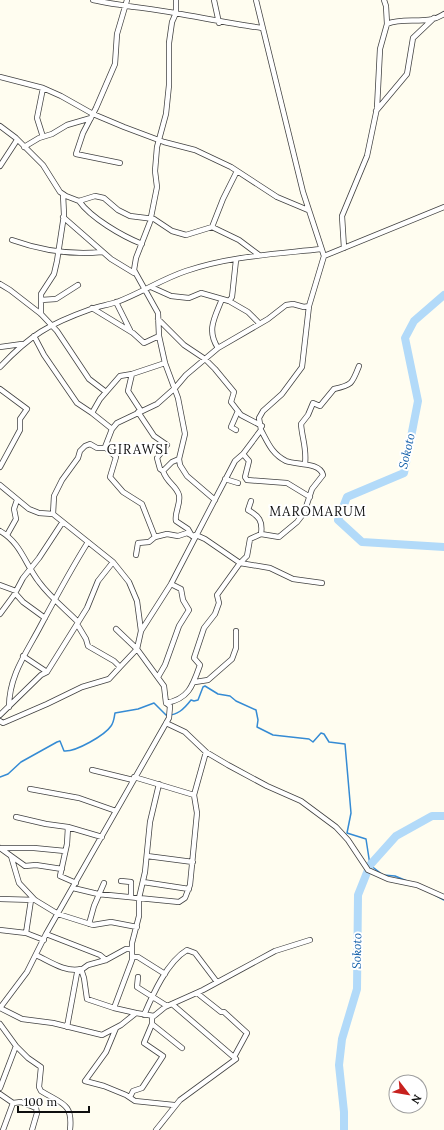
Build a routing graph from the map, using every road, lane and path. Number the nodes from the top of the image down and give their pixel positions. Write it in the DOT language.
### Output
graph roads {
  1 [pos="93,0"];
  2 [pos="127,0"];
  3 [pos="176,0"];
  4 [pos="214,0"];
  5 [pos="256,0"];
  6 [pos="384,0"];
  7 [pos="104,1"];
  8 [pos="125,6"];
  9 [pos="176,13"];
  10 [pos="444,14"];
  11 [pos="434,18"];
  12 [pos="219,23"];
  13 [pos="387,24"];
  14 [pos="262,28"];
  15 [pos="0,77"];
  16 [pos="43,88"];
  17 [pos="376,112"];
  18 [pos="92,116"];
  19 [pos="0,126"];
  20 [pos="43,137"];
  21 [pos="17,140"];
  22 [pos="159,140"];
  23 [pos="24,147"];
  24 [pos="120,163"];
  25 [pos="0,166"];
  26 [pos="237,171"];
  27 [pos="63,194"];
  28 [pos="79,201"];
  29 [pos="444,207"];
  30 [pos="308,210"];
  31 [pos="63,217"];
  32 [pos="151,218"];
  33 [pos="212,227"];
  34 [pos="12,240"];
  35 [pos="142,244"];
  36 [pos="344,248"];
  37 [pos="59,250"];
  38 [pos="321,250"];
  39 [pos="102,252"];
  40 [pos="259,255"];
  41 [pos="324,256"];
  42 [pos="236,260"];
  43 [pos="136,274"];
  44 [pos="0,284"];
  45 [pos="78,285"];
  46 [pos="151,287"];
  47 [pos="145,288"];
  48 [pos="222,299"];
  49 [pos="41,300"];
  50 [pos="229,301"];
  51 [pos="116,302"];
  52 [pos="309,306"];
  53 [pos="92,308"];
  54 [pos="41,314"];
  55 [pos="158,319"];
  56 [pos="259,323"];
  57 [pos="50,325"];
  58 [pos="131,332"];
  59 [pos="34,336"];
  60 [pos="159,336"];
  61 [pos="24,343"];
  62 [pos="0,347"];
  63 [pos="218,348"];
  64 [pos="205,359"];
  65 [pos="165,364"];
  66 [pos="359,366"];
  67 [pos="0,367"];
  68 [pos="132,374"];
  69 [pos="175,388"];
  70 [pos="0,389"];
  71 [pos="106,392"];
  72 [pos="139,411"];
  73 [pos="238,412"];
  74 [pos="92,413"];
  75 [pos="261,428"];
  76 [pos="112,429"];
  77 [pos="236,430"];
  78 [pos="106,448"];
  79 [pos="243,454"];
  80 [pos="179,459"];
  81 [pos="305,464"];
  82 [pos="0,467"];
  83 [pos="163,471"];
  84 [pos="225,479"];
  85 [pos="238,483"];
  86 [pos="0,486"];
  87 [pos="310,497"];
  88 [pos="16,500"];
  89 [pos="215,500"];
  90 [pos="251,501"];
  91 [pos="53,514"];
  92 [pos="62,523"];
  93 [pos="0,531"];
  94 [pos="261,534"];
  95 [pos="6,535"];
  96 [pos="194,535"];
  97 [pos="155,537"];
  98 [pos="88,542"];
  99 [pos="136,555"];
  100 [pos="113,562"];
  101 [pos="240,563"];
  102 [pos="30,568"];
  103 [pos="322,583"];
  104 [pos="171,584"];
  105 [pos="0,585"];
  106 [pos="15,592"];
  107 [pos="55,599"];
  108 [pos="0,614"];
  109 [pos="45,618"];
  110 [pos="78,623"];
  111 [pos="116,630"];
  112 [pos="142,631"];
  113 [pos="236,631"];
  114 [pos="137,649"];
  115 [pos="23,656"];
  116 [pos="120,667"];
  117 [pos="47,672"];
  118 [pos="158,677"];
  119 [pos="194,682"];
  120 [pos="166,703"];
  121 [pos="9,707"];
  122 [pos="0,715"];
  123 [pos="0,721"];
  124 [pos="166,723"];
  125 [pos="206,752"];
  126 [pos="92,770"];
  127 [pos="134,779"];
  128 [pos="159,784"];
  129 [pos="30,790"];
  130 [pos="194,795"];
  131 [pos="116,811"];
  132 [pos="16,817"];
  133 [pos="68,827"];
  134 [pos="102,837"];
  135 [pos="1,848"];
  136 [pos="65,851"];
  137 [pos="11,856"];
  138 [pos="147,856"];
  139 [pos="193,862"];
  140 [pos="62,869"];
  141 [pos="121,880"];
  142 [pos="143,882"];
  143 [pos="104,883"];
  144 [pos="75,886"];
  145 [pos="189,889"];
  146 [pos="98,894"];
  147 [pos="444,896"];
  148 [pos="131,897"];
  149 [pos="139,898"];
  150 [pos="0,899"];
  151 [pos="33,900"];
  152 [pos="58,914"];
  153 [pos="89,924"];
  154 [pos="137,927"];
  155 [pos="0,930"];
  156 [pos="26,933"];
  157 [pos="46,934"];
  158 [pos="44,940"];
  159 [pos="310,940"];
  160 [pos="131,949"];
  161 [pos="36,955"];
  162 [pos="132,957"];
  163 [pos="106,960"];
  164 [pos="81,969"];
  165 [pos="165,974"];
  166 [pos="138,977"];
  167 [pos="217,982"];
  168 [pos="197,993"];
  169 [pos="152,996"];
  170 [pos="170,1005"];
  171 [pos="0,1008"];
  172 [pos="114,1008"];
  173 [pos="136,1013"];
  174 [pos="144,1015"];
  175 [pos="152,1016"];
  176 [pos="0,1024"];
  177 [pos="152,1024"];
  178 [pos="67,1027"];
  179 [pos="116,1028"];
  180 [pos="102,1035"];
  181 [pos="112,1039"];
  182 [pos="16,1046"];
  183 [pos="182,1048"];
  184 [pos="234,1057"];
  185 [pos="0,1088"];
  186 [pos="0,1094"];
  187 [pos="130,1097"];
  188 [pos="13,1103"];
  189 [pos="174,1105"];
  190 [pos="3,1130"];
  191 [pos="32,1130"];
  192 [pos="70,1130"];
  193 [pos="156,1130"];
  1 -- 7 [label="street"];
  2 -- 8 [label="street"];
  3 -- 9 [label="street"];
  4 -- 12 [label="street"];
  5 -- 14 [label="street"];
  6 -- 13 [label="street"];
  7 -- 8 [label="street"];
  8 -- 9 [label="street"];
  8 -- 18 [label="street"];
  9 -- 12 [label="street"];
  9 -- 22 [label="street"];
  10 -- 11 [label="street"];
  11 -- 13 [label="street"];
  11 -- 17 [label="street"];
  12 -- 14 [label="street"];
  13 -- 17 [label="street"];
  14 -- 30 [label="street"];
  15 -- 16 [label="street"];
  16 -- 18 [label="street"];
  16 -- 20 [label="street"];
  17 -- 36 [label="street"];
  18 -- 20 [label="street"];
  18 -- 22 [label="street"];
  18 -- 24 [label="street"];
  19 -- 21 [label="street"];
  20 -- 23 [label="street"];
  21 -- 23 [label="street"];
  21 -- 25 [label="street"];
  22 -- 26 [label="street"];
  22 -- 32 [label="street"];
  23 -- 27 [label="street"];
  26 -- 30 [label="street"];
  26 -- 33 [label="street"];
  27 -- 28 [label="street"];
  27 -- 31 [label="street"];
  28 -- 32 [label="street"];
  28 -- 35 [label="street"];
  29 -- 36 [label="street"];
  30 -- 38 [label="street"];
  31 -- 37 [label="street"];
  31 -- 39 [label="street"];
  32 -- 33 [label="street"];
  32 -- 35 [label="street"];
  33 -- 40 [label="street"];
  34 -- 37 [label="street"];
  35 -- 43 [label="street"];
  36 -- 41 [label="street"];
  37 -- 39 [label="street"];
  37 -- 49 [label="street"];
  38 -- 40 [label="street"];
  38 -- 41 [label="street"];
  39 -- 43 [label="street"];
  40 -- 42 [label="street"];
  41 -- 52 [label="street"];
  42 -- 46 [label="street"];
  42 -- 50 [label="street"];
  43 -- 47 [label="street"];
  44 -- 54 [label="street"];
  45 -- 49 [label="street"];
  46 -- 47 [label="street"];
  46 -- 48 [label="street"];
  47 -- 51 [label="street"];
  47 -- 55 [label="street"];
  48 -- 50 [label="street"];
  48 -- 63 [label="street"];
  49 -- 54 [label="street"];
  50 -- 56 [label="street"];
  51 -- 53 [label="street"];
  51 -- 58 [label="street"];
  52 -- 56 [label="street"];
  52 -- 75 [label="street"];
  53 -- 57 [label="street"];
  53 -- 58 [label="street"];
  54 -- 57 [label="street"];
  55 -- 60 [label="street"];
  55 -- 64 [label="street"];
  56 -- 63 [label="street"];
  57 -- 59 [label="street"];
  57 -- 71 [label="street"];
  58 -- 60 [label="street"];
  59 -- 61 [label="street"];
  59 -- 74 [label="street"];
  60 -- 65 [label="street"];
  61 -- 62 [label="street"];
  61 -- 67 [label="street"];
  63 -- 64 [label="street"];
  64 -- 69 [label="street"];
  64 -- 73 [label="street"];
  65 -- 68 [label="street"];
  65 -- 69 [label="street"];
  66 -- 81 [label="street"];
  68 -- 71 [label="street"];
  68 -- 72 [label="street"];
  69 -- 72 [label="street"];
  69 -- 80 [label="street"];
  70 -- 82 [label="street"];
  71 -- 74 [label="street"];
  72 -- 76 [label="street"];
  72 -- 83 [label="street"];
  73 -- 75 [label="street"];
  73 -- 77 [label="street"];
  74 -- 76 [label="street"];
  75 -- 79 [label="street"];
  75 -- 81 [label="street"];
  76 -- 78 [label="street"];
  78 -- 91 [label="street"];
  78 -- 97 [label="street"];
  79 -- 84 [label="street"];
  79 -- 87 [label="street"];
  80 -- 83 [label="street"];
  80 -- 89 [label="street"];
  81 -- 87 [label="street"];
  83 -- 96 [label="street"];
  84 -- 85 [label="street"];
  84 -- 89 [label="street"];
  86 -- 88 [label="street"];
  87 -- 94 [label="street"];
  88 -- 91 [label="street"];
  88 -- 95 [label="street"];
  89 -- 96 [label="street"];
  90 -- 94 [label="street"];
  91 -- 92 [label="street"];
  92 -- 98 [label="street"];
  92 -- 102 [label="street"];
  93 -- 95 [label="street"];
  94 -- 101 [label="street"];
  95 -- 102 [label="street"];
  96 -- 97 [label="street"];
  96 -- 101 [label="street"];
  96 -- 104 [label="street"];
  97 -- 99 [label="street"];
  98 -- 100 [label="street"];
  98 -- 107 [label="street"];
  100 -- 110 [label="street"];
  100 -- 112 [label="street"];
  101 -- 103 [label="street"];
  101 -- 119 [label="street"];
  102 -- 106 [label="street"];
  102 -- 107 [label="street"];
  104 -- 112 [label="street"];
  104 -- 118 [label="street"];
  105 -- 106 [label="street"];
  106 -- 108 [label="street"];
  106 -- 109 [label="street"];
  107 -- 109 [label="street"];
  107 -- 110 [label="street"];
  109 -- 115 [label="street"];
  110 -- 116 [label="street"];
  110 -- 117 [label="street"];
  111 -- 114 [label="street"];
  112 -- 114 [label="street"];
  113 -- 119 [label="street"];
  114 -- 116 [label="street"];
  114 -- 118 [label="street"];
  115 -- 117 [label="street"];
  115 -- 121 [label="street"];
  116 -- 123 [label="street"];
  117 -- 121 [label="street"];
  118 -- 120 [label="street"];
  119 -- 120 [label="street"];
  120 -- 124 [label="street"];
  121 -- 122 [label="street"];
  124 -- 125 [label="street"];
  124 -- 127 [label="street"];
  125 -- 130 [label="street"];
  125 -- 147 [label="street"];
  126 -- 127 [label="street"];
  127 -- 128 [label="street"];
  127 -- 131 [label="street"];
  128 -- 130 [label="street"];
  128 -- 138 [label="street"];
  129 -- 131 [label="street"];
  130 -- 139 [label="street"];
  131 -- 134 [label="street"];
  132 -- 133 [label="street"];
  133 -- 134 [label="street"];
  133 -- 136 [label="street"];
  134 -- 144 [label="street"];
  135 -- 136 [label="street"];
  135 -- 137 [label="street"];
  136 -- 140 [label="street"];
  137 -- 140 [label="street"];
  137 -- 151 [label="street"];
  138 -- 139 [label="street"];
  138 -- 142 [label="street"];
  139 -- 145 [label="street"];
  140 -- 144 [label="street"];
  141 -- 148 [label="street"];
  142 -- 145 [label="street"];
  142 -- 149 [label="street"];
  143 -- 146 [label="street"];
  144 -- 146 [label="street"];
  144 -- 152 [label="street"];
  145 -- 149 [label="street"];
  146 -- 148 [label="street"];
  146 -- 153 [label="street"];
  148 -- 149 [label="street"];
  149 -- 154 [label="street"];
  150 -- 151 [label="street"];
  151 -- 152 [label="street"];
  151 -- 156 [label="street"];
  152 -- 153 [label="street"];
  152 -- 157 [label="street"];
  153 -- 154 [label="street"];
  154 -- 160 [label="street"];
  155 -- 156 [label="street"];
  156 -- 158 [label="street"];
  157 -- 158 [label="street"];
  157 -- 163 [label="street"];
  158 -- 161 [label="street"];
  159 -- 167 [label="street"];
  160 -- 162 [label="street"];
  160 -- 163 [label="street"];
  161 -- 164 [label="street"];
  161 -- 171 [label="street"];
  162 -- 165 [label="street"];
  162 -- 172 [label="street"];
  163 -- 164 [label="street"];
  164 -- 172 [label="street"];
  164 -- 178 [label="street"];
  165 -- 167 [label="street"];
  165 -- 169 [label="street"];
  166 -- 169 [label="street"];
  167 -- 168 [label="street"];
  168 -- 170 [label="street"];
  168 -- 184 [label="street"];
  169 -- 170 [label="street"];
  169 -- 174 [label="street"];
  170 -- 175 [label="street"];
  170 -- 184 [label="street"];
  171 -- 178 [label="street"];
  172 -- 173 [label="street"];
  173 -- 174 [label="street"];
  173 -- 179 [label="street"];
  174 -- 175 [label="street"];
  175 -- 177 [label="street"];
  176 -- 182 [label="street"];
  177 -- 183 [label="street"];
  177 -- 187 [label="street"];
  178 -- 180 [label="street"];
  179 -- 180 [label="street"];
  179 -- 181 [label="street"];
  180 -- 181 [label="street"];
  181 -- 187 [label="street"];
  182 -- 185 [label="street"];
  182 -- 192 [label="street"];
  184 -- 189 [label="street"];
  186 -- 188 [label="street"];
  187 -- 189 [label="street"];
  188 -- 190 [label="street"];
  188 -- 191 [label="street"];
  189 -- 193 [label="street"];
}
